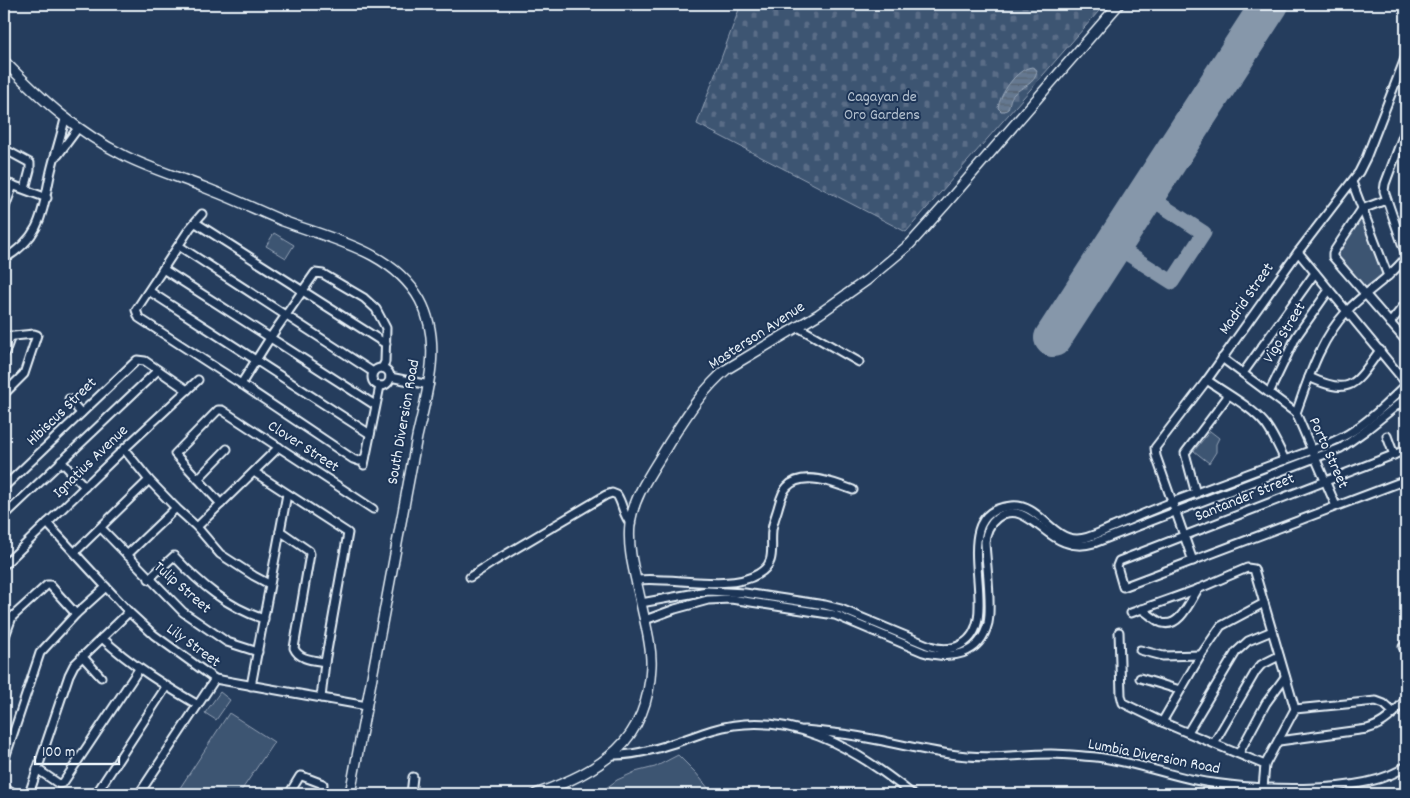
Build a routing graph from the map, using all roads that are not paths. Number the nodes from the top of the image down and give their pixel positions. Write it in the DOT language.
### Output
graph roads {
  1 [pos="1119,4"];
  2 [pos="1406,56"];
  3 [pos="4,62"];
  4 [pos="65,119"];
  5 [pos="78,128"];
  6 [pos="1406,128"];
  7 [pos="5,148"];
  8 [pos="55,159"];
  9 [pos="4,182"];
  10 [pos="1352,182"];
  11 [pos="14,185"];
  12 [pos="25,189"];
  13 [pos="47,198"];
  14 [pos="1386,200"];
  15 [pos="1362,209"];
  16 [pos="4,210"];
  17 [pos="202,214"];
  18 [pos="196,223"];
  19 [pos="179,246"];
  20 [pos="1298,252"];
  21 [pos="1406,256"];
  22 [pos="4,259"];
  23 [pos="163,269"];
  24 [pos="1315,273"];
  25 [pos="1388,276"];
  26 [pos="1329,290"];
  27 [pos="149,291"];
  28 [pos="302,291"];
  29 [pos="1365,294"];
  30 [pos="1406,302"];
  31 [pos="1347,311"];
  32 [pos="286,314"];
  33 [pos="1390,323"];
  34 [pos="798,327"];
  35 [pos="7,337"];
  36 [pos="270,338"];
  37 [pos="1406,341"];
  38 [pos="386,344"];
  39 [pos="1380,350"];
  40 [pos="4,356"];
  41 [pos="1222,358"];
  42 [pos="256,360"];
  43 [pos="859,362"];
  44 [pos="382,368"];
  45 [pos="158,370"];
  46 [pos="373,372"];
  47 [pos="1243,373"];
  48 [pos="390,376"];
  49 [pos="1309,377"];
  50 [pos="198,380"];
  51 [pos="1207,380"];
  52 [pos="241,384"];
  53 [pos="1406,384"];
  54 [pos="429,385"];
  55 [pos="380,386"];
  56 [pos="188,390"];
  57 [pos="1268,393"];
  58 [pos="4,394"];
  59 [pos="1228,396"];
  60 [pos="70,398"];
  61 [pos="1406,398"];
  62 [pos="375,406"];
  63 [pos="81,412"];
  64 [pos="1296,413"];
  65 [pos="370,434"];
  66 [pos="1387,436"];
  67 [pos="279,447"];
  68 [pos="124,449"];
  69 [pos="228,450"];
  70 [pos="1312,450"];
  71 [pos="1406,450"];
  72 [pos="1394,455"];
  73 [pos="1316,458"];
  74 [pos="1284,460"];
  75 [pos="61,461"];
  76 [pos="254,472"];
  77 [pos="198,479"];
  78 [pos="149,480"];
  79 [pos="1406,480"];
  80 [pos="1326,481"];
  81 [pos="85,486"];
  82 [pos="4,487"];
  83 [pos="852,490"];
  84 [pos="287,494"];
  85 [pos="1196,494"];
  86 [pos="1172,502"];
  87 [pos="221,504"];
  88 [pos="1336,506"];
  89 [pos="176,508"];
  90 [pos="373,509"];
  91 [pos="1176,512"];
  92 [pos="4,516"];
  93 [pos="48,523"];
  94 [pos="630,524"];
  95 [pos="197,527"];
  96 [pos="1111,527"];
  97 [pos="101,528"];
  98 [pos="280,530"];
  99 [pos="1115,535"];
  100 [pos="1185,537"];
  101 [pos="75,552"];
  102 [pos="127,555"];
  103 [pos="1193,561"];
  104 [pos="4,565"];
  105 [pos="470,577"];
  106 [pos="149,578"];
  107 [pos="637,580"];
  108 [pos="270,584"];
  109 [pos="106,587"];
  110 [pos="1198,589"];
  111 [pos="707,591"];
  112 [pos="673,596"];
  113 [pos="708,600"];
  114 [pos="641,603"];
  115 [pos="1264,603"];
  116 [pos="675,609"];
  117 [pos="1142,609"];
  118 [pos="129,612"];
  119 [pos="1131,613"];
  120 [pos="76,614"];
  121 [pos="264,619"];
  122 [pos="644,620"];
  123 [pos="1272,630"];
  124 [pos="1119,632"];
  125 [pos="102,638"];
  126 [pos="4,639"];
  127 [pos="1140,650"];
  128 [pos="258,652"];
  129 [pos="1201,655"];
  130 [pos="82,656"];
  131 [pos="1279,656"];
  132 [pos="325,662"];
  133 [pos="139,669"];
  134 [pos="101,677"];
  135 [pos="1285,677"];
  136 [pos="1140,678"];
  137 [pos="214,679"];
  138 [pos="251,686"];
  139 [pos="166,687"];
  140 [pos="1180,690"];
  141 [pos="321,698"];
  142 [pos="1406,699"];
  143 [pos="198,705"];
  144 [pos="367,706"];
  145 [pos="1295,709"];
  146 [pos="1394,713"];
  147 [pos="1162,722"];
  148 [pos="804,730"];
  149 [pos="1188,732"];
  150 [pos="1278,742"];
  151 [pos="1214,743"];
  152 [pos="1240,754"];
  153 [pos="613,755"];
  154 [pos="4,761"];
  155 [pos="1264,765"];
  156 [pos="1406,766"];
  157 [pos="37,769"];
  158 [pos="413,777"];
  159 [pos="4,787"];
  160 [pos="1263,788"];
  161 [pos="1284,788"];
  162 [pos="558,790"];
  163 [pos="1275,791"];
  164 [pos="542,793"];
  165 [pos="15,794"];
  166 [pos="29,794"];
  167 [pos="96,794"];
  168 [pos="139,794"];
  169 [pos="289,794"];
  170 [pos="322,794"];
  171 [pos="350,794"];
  172 [pos="411,794"];
  173 [pos="912,794"];
  174 [pos="1296,794"];
  1 -- 34 [label="main road, Masterson Avenue"];
  2 -- 10 [label="street, Madrid Street"];
  3 -- 4 [label="main road, South Diversion Road"];
  4 -- 5 [label="main road, South Diversion Road"];
  4 -- 8 [label="street"];
  5 -- 8 [label="street"];
  5 -- 54 [label="main road, South Diversion Road"];
  6 -- 14 [label="street"];
  7 -- 12 [label="street"];
  8 -- 13 [label="street"];
  9 -- 11 [label="street"];
  10 -- 15 [label="street"];
  10 -- 20 [label="street, Madrid Street"];
  11 -- 12 [label="street"];
  11 -- 16 [label="street"];
  12 -- 13 [label="street"];
  13 -- 22 [label="street"];
  14 -- 15 [label="street"];
  14 -- 21 [label="street"];
  15 -- 25 [label="street"];
  15 -- 29 [label="street"];
  17 -- 18 [label="street"];
  18 -- 19 [label="street"];
  18 -- 28 [label="street"];
  19 -- 23 [label="street"];
  19 -- 32 [label="street"];
  20 -- 24 [label="street"];
  20 -- 41 [label="street, Madrid Street"];
  21 -- 25 [label="street"];
  23 -- 27 [label="street"];
  23 -- 36 [label="street"];
  24 -- 26 [label="street"];
  24 -- 47 [label="street"];
  25 -- 29 [label="street"];
  26 -- 31 [label="street"];
  26 -- 57 [label="street, Vigo Street"];
  27 -- 42 [label="street"];
  27 -- 52 [label="street"];
  28 -- 32 [label="street"];
  28 -- 38 [label="street"];
  28 -- 38 [label="street"];
  29 -- 31 [label="street"];
  29 -- 33 [label="street"];
  30 -- 33 [label="street"];
  31 -- 39 [label="street"];
  31 -- 49 [label="street"];
  32 -- 36 [label="street"];
  32 -- 46 [label="street"];
  33 -- 37 [label="street"];
  34 -- 43 [label="street"];
  34 -- 94 [label="main road, Masterson Avenue"];
  35 -- 40 [label="street"];
  35 -- 58 [label="street"];
  36 -- 42 [label="street"];
  36 -- 62 [label="street"];
  38 -- 44 [label="street"];
  39 -- 49 [label="street"];
  39 -- 53 [label="street"];
  41 -- 47 [label="street, Porto Street"];
  41 -- 51 [label="street, Madrid Street"];
  42 -- 52 [label="street"];
  42 -- 65 [label="street"];
  44 -- 46 [label="street"];
  44 -- 48 [label="street"];
  45 -- 56 [label="street"];
  45 -- 63 [label="street, Hibiscus Street"];
  45 -- 75 [label="street"];
  46 -- 55 [label="street"];
  47 -- 57 [label="street, Porto Street"];
  48 -- 54 [label="street"];
  48 -- 55 [label="street"];
  49 -- 64 [label="street"];
  50 -- 56 [label="street, Ignatius Avenue"];
  51 -- 59 [label="street"];
  51 -- 86 [label="street, Madrid Street"];
  52 -- 65 [label="street"];
  53 -- 70 [label="street"];
  54 -- 144 [label="main road, South Diversion Road"];
  55 -- 62 [label="street"];
  56 -- 68 [label="street, Ignatius Avenue"];
  57 -- 64 [label="street, Porto Street"];
  59 -- 74 [label="street"];
  59 -- 85 [label="street"];
  60 -- 63 [label="street"];
  61 -- 73 [label="street"];
  62 -- 65 [label="street"];
  63 -- 82 [label="street, Hibiscus Street"];
  64 -- 70 [label="street, Porto Street"];
  66 -- 72 [label="street"];
  67 -- 76 [label="street"];
  67 -- 77 [label="street, Clover Street"];
  67 -- 90 [label="street, Clover Street"];
  68 -- 78 [label="street"];
  68 -- 81 [label="street, Ignatius Avenue"];
  69 -- 77 [label="street"];
  70 -- 73 [label="street, Porto Street"];
  70 -- 74 [label="street"];
  71 -- 72 [label="street, Santander Street"];
  72 -- 80 [label="street, Santander Street"];
  73 -- 80 [label="street, Porto Street"];
  73 -- 91 [label="street"];
  74 -- 85 [label="street"];
  75 -- 81 [label="street"];
  75 -- 92 [label="street"];
  76 -- 84 [label="street"];
  76 -- 87 [label="street"];
  77 -- 87 [label="street"];
  78 -- 89 [label="street"];
  78 -- 97 [label="street"];
  79 -- 88 [label="street"];
  80 -- 88 [label="street, Porto Street"];
  80 -- 100 [label="street, Santander Street"];
  81 -- 93 [label="street, Ignatius Avenue"];
  83 -- 107 [label="street"];
  84 -- 98 [label="street"];
  84 -- 132 [label="street"];
  85 -- 86 [label="street"];
  86 -- 91 [label="street, Madrid Street"];
  86 -- 96 [label="street"];
  87 -- 95 [label="street"];
  88 -- 103 [label="street"];
  89 -- 95 [label="street"];
  89 -- 102 [label="street"];
  91 -- 99 [label="street"];
  91 -- 100 [label="street, Madrid Street"];
  93 -- 101 [label="street, Lily Street"];
  93 -- 104 [label="street, Ignatius Avenue"];
  94 -- 105 [label="street"];
  94 -- 107 [label="main road, Masterson Avenue"];
  95 -- 108 [label="street"];
  96 -- 99 [label="street"];
  96 -- 111 [label="street"];
  97 -- 101 [label="street"];
  97 -- 102 [label="street, Tulip Street"];
  98 -- 108 [label="street"];
  98 -- 132 [label="street"];
  99 -- 113 [label="street"];
  100 -- 103 [label="street, Madrid Street"];
  100 -- 103 [label="street, Santander Street"];
  101 -- 109 [label="street, Lily Street"];
  102 -- 106 [label="street, Tulip Street"];
  106 -- 121 [label="street"];
  106 -- 128 [label="street, Tulip Street"];
  107 -- 114 [label="main road, Masterson Avenue"];
  108 -- 121 [label="street"];
  109 -- 118 [label="street, Lily Street"];
  109 -- 120 [label="street"];
  110 -- 115 [label="street"];
  110 -- 117 [label="street"];
  110 -- 117 [label="street"];
  111 -- 112 [label="street"];
  111 -- 113 [label="street"];
  112 -- 114 [label="street"];
  112 -- 116 [label="street"];
  113 -- 116 [label="street"];
  114 -- 122 [label="main road, Masterson Avenue"];
  115 -- 123 [label="street"];
  115 -- 129 [label="street"];
  116 -- 122 [label="street"];
  117 -- 119 [label="street"];
  118 -- 125 [label="street"];
  118 -- 137 [label="street, Lily Street"];
  120 -- 126 [label="street"];
  120 -- 154 [label="street"];
  121 -- 128 [label="street"];
  122 -- 153 [label="main road, Masterson Avenue"];
  123 -- 131 [label="street"];
  123 -- 149 [label="street"];
  124 -- 147 [label="street"];
  125 -- 130 [label="street"];
  125 -- 133 [label="street"];
  127 -- 129 [label="street"];
  128 -- 138 [label="street"];
  129 -- 140 [label="street"];
  130 -- 134 [label="street"];
  130 -- 157 [label="street"];
  131 -- 135 [label="street"];
  131 -- 151 [label="street"];
  132 -- 141 [label="street"];
  133 -- 139 [label="street"];
  133 -- 157 [label="street"];
  135 -- 145 [label="street"];
  135 -- 152 [label="street"];
  136 -- 140 [label="street"];
  137 -- 138 [label="street, Lily Street"];
  137 -- 143 [label="street"];
  138 -- 141 [label="street, Lily Street"];
  139 -- 143 [label="street"];
  139 -- 167 [label="street"];
  140 -- 147 [label="street"];
  141 -- 144 [label="street, Lily Street"];
  142 -- 146 [label="street"];
  143 -- 168 [label="street"];
  144 -- 171 [label="main road, South Diversion Road"];
  145 -- 146 [label="street"];
  145 -- 150 [label="street"];
  146 -- 150 [label="street"];
  147 -- 149 [label="street"];
  148 -- 153 [label="street"];
  148 -- 160 [label="street, Lumbia Diversion Road"];
  148 -- 173 [label="street"];
  149 -- 151 [label="street"];
  150 -- 155 [label="street"];
  151 -- 152 [label="street"];
  152 -- 155 [label="street"];
  153 -- 162 [label="main road, Masterson Avenue"];
  155 -- 160 [label="street"];
  156 -- 161 [label="street, Lumbia Diversion Road"];
  157 -- 166 [label="street"];
  158 -- 172 [label="street"];
  159 -- 165 [label="street"];
  160 -- 163 [label="street, Lumbia Diversion Road"];
  161 -- 163 [label="street, Lumbia Diversion Road"];
  161 -- 174 [label="street"];
  162 -- 164 [label="main road, Masterson Avenue"];
  169 -- 170 [label="street"];
}
